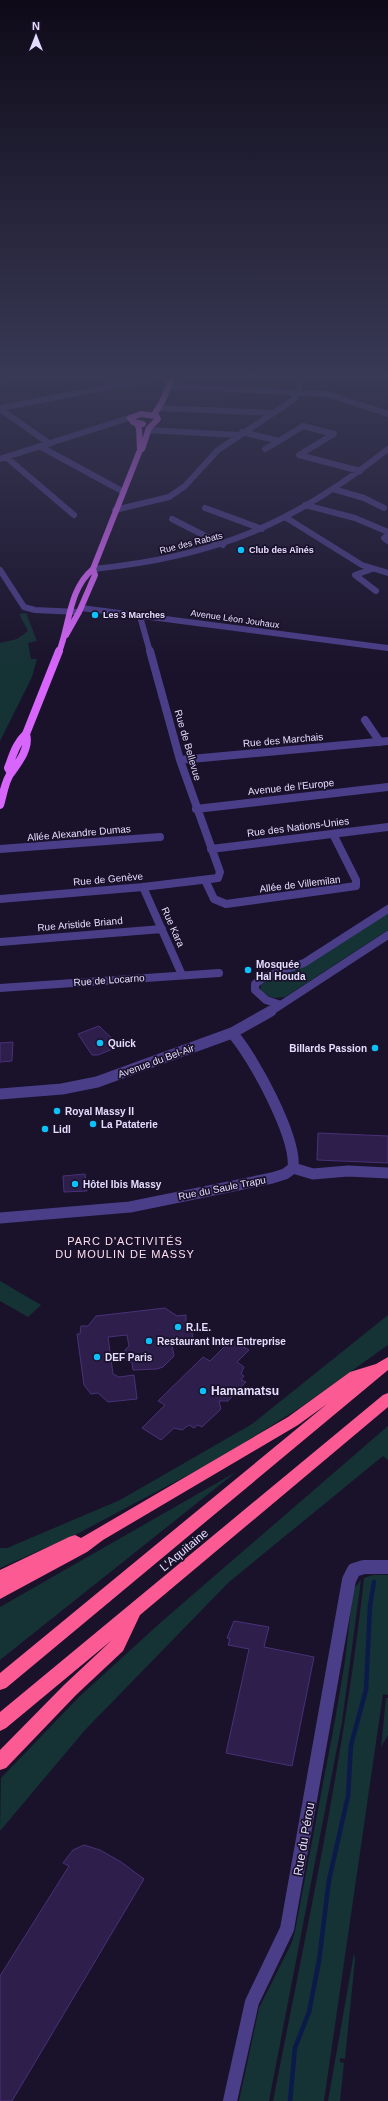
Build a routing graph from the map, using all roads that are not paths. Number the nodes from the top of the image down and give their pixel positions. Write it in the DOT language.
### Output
graph roads {
  1 [pos="25,476"];
  2 [pos="94,476"];
  3 [pos="129,476"];
  4 [pos="194,476"];
  5 [pos="352,476"];
  6 [pos="333,489"];
  7 [pos="122,491"];
  8 [pos="305,505"];
  9 [pos="205,508"];
  10 [pos="384,508"];
  11 [pos="115,510"];
  12 [pos="74,516"];
  13 [pos="285,517"];
  14 [pos="172,519"];
  15 [pos="262,529"];
  16 [pos="388,533"];
  17 [pos="388,541"];
  18 [pos="223,545"];
  19 [pos="372,569"];
  20 [pos="93,570"];
  21 [pos="388,574"];
  22 [pos="1,575"];
  23 [pos="79,590"];
  24 [pos="376,591"];
  25 [pos="70,610"];
  26 [pos="80,610"];
  27 [pos="143,616"];
  28 [pos="66,635"];
  29 [pos="388,648"];
  30 [pos="365,720"];
  31 [pos="384,742"];
  32 [pos="180,760"];
  33 [pos="388,787"];
  34 [pos="0,805"];
  35 [pos="196,809"];
  36 [pos="388,827"];
  37 [pos="333,834"];
  38 [pos="160,837"];
  39 [pos="0,849"];
  40 [pos="212,849"];
  41 [pos="218,878"];
  42 [pos="205,880"];
  43 [pos="143,887"];
  44 [pos="0,899"];
  45 [pos="388,909"];
  46 [pos="162,929"];
  47 [pos="388,935"];
  48 [pos="0,942"];
  49 [pos="219,973"];
  50 [pos="182,975"];
  51 [pos="0,988"];
  52 [pos="262,998"];
  53 [pos="292,998"];
  54 [pos="281,1005"];
  55 [pos="266,1014"];
  56 [pos="232,1033"];
  57 [pos="0,1088"];
  58 [pos="39,1090"];
  59 [pos="0,1094"];
  60 [pos="293,1168"];
  61 [pos="388,1172"];
  62 [pos="0,1218"];
  63 [pos="386,1364"];
  64 [pos="388,1400"];
  65 [pos="97,1535"];
  66 [pos="388,1567"];
  67 [pos="0,1577"];
  68 [pos="0,1592"];
  69 [pos="136,1611"];
  70 [pos="0,1683"];
  71 [pos="0,1723"];
  72 [pos="0,1762"];
  73 [pos="230,2101"];
  1 -- 12 [label="street"];
  2 -- 7 [label="street"];
  3 -- 7 [label="main road"];
  4 -- 11 [label="street"];
  5 -- 6 [label="street, Rue des Rabats"];
  6 -- 8 [label="street, Rue des Rabats"];
  6 -- 10 [label="street"];
  7 -- 11 [label="main road"];
  8 -- 13 [label="street, Rue des Rabats"];
  8 -- 16 [label="street"];
  9 -- 15 [label="street"];
  11 -- 20 [label="main road"];
  13 -- 15 [label="street, Rue des Rabats"];
  13 -- 19 [label="street"];
  14 -- 18 [label="street"];
  15 -- 18 [label="street, Rue des Rabats"];
  16 -- 17 [label="street"];
  18 -- 20 [label="street, Rue des Rabats"];
  19 -- 21 [label="street"];
  19 -- 24 [label="street"];
  20 -- 23 [label="main road"];
  20 -- 26 [label="main road"];
  22 -- 25 [label="street"];
  23 -- 25 [label="main road"];
  23 -- 26 [label="main road"];
  25 -- 26 [label="main road"];
  25 -- 28 [label="main road"];
  26 -- 27 [label="street, Avenue Léon Jouhaux"];
  26 -- 28 [label="main road"];
  27 -- 29 [label="street, Avenue Léon Jouhaux"];
  27 -- 32 [label="street, Rue de Bellevue"];
  28 -- 34 [label="main road"];
  30 -- 31 [label="street"];
  31 -- 32 [label="street, Rue des Marchais"];
  32 -- 35 [label="street, Rue de Bellevue"];
  33 -- 35 [label="street, Avenue de l'Europe"];
  35 -- 40 [label="street, Rue de Bellevue"];
  36 -- 37 [label="street, Rue des Nations-Unies"];
  37 -- 40 [label="street, Rue des Nations-Unies"];
  37 -- 42 [label="street, Allée de Villemilan"];
  38 -- 39 [label="street, Allée Alexandre Dumas"];
  40 -- 41 [label="street, Rue de Bellevue"];
  41 -- 42 [label="street, Rue de Genève"];
  42 -- 43 [label="street, Rue de Genève"];
  43 -- 44 [label="street, Rue de Genève"];
  43 -- 46 [label="street, Rue Kara"];
  45 -- 52 [label="street"];
  46 -- 48 [label="street, Rue Aristide Briand"];
  46 -- 50 [label="street, Rue Kara"];
  47 -- 53 [label="street, Avenue du Bel-Air"];
  49 -- 50 [label="street, Rue de Locarno"];
  50 -- 51 [label="street, Rue de Locarno"];
  52 -- 53 [label="street"];
  52 -- 54 [label="street"];
  52 -- 55 [label="street"];
  53 -- 54 [label="street, Avenue du Bel-Air"];
  54 -- 55 [label="street, Avenue du Bel-Air"];
  55 -- 56 [label="street, Avenue du Bel-Air"];
  56 -- 58 [label="street, Avenue du Bel-Air"];
  56 -- 60 [label="street"];
  57 -- 58 [label="street, Avenue du Bel-Air"];
  58 -- 59 [label="street, Avenue du Bel-Air"];
  60 -- 61 [label="street"];
  60 -- 62 [label="street, Rue du Saule Trapu"];
  63 -- 65 [label="highway"];
  63 -- 70 [label="highway, L'Aquitaine"];
  64 -- 69 [label="highway, L'Aquitaine"];
  65 -- 67 [label="highway"];
  65 -- 68 [label="highway"];
  66 -- 73 [label="street, Rue du Pérou"];
  69 -- 71 [label="highway, L'Aquitaine"];
  69 -- 72 [label="highway"];
}
